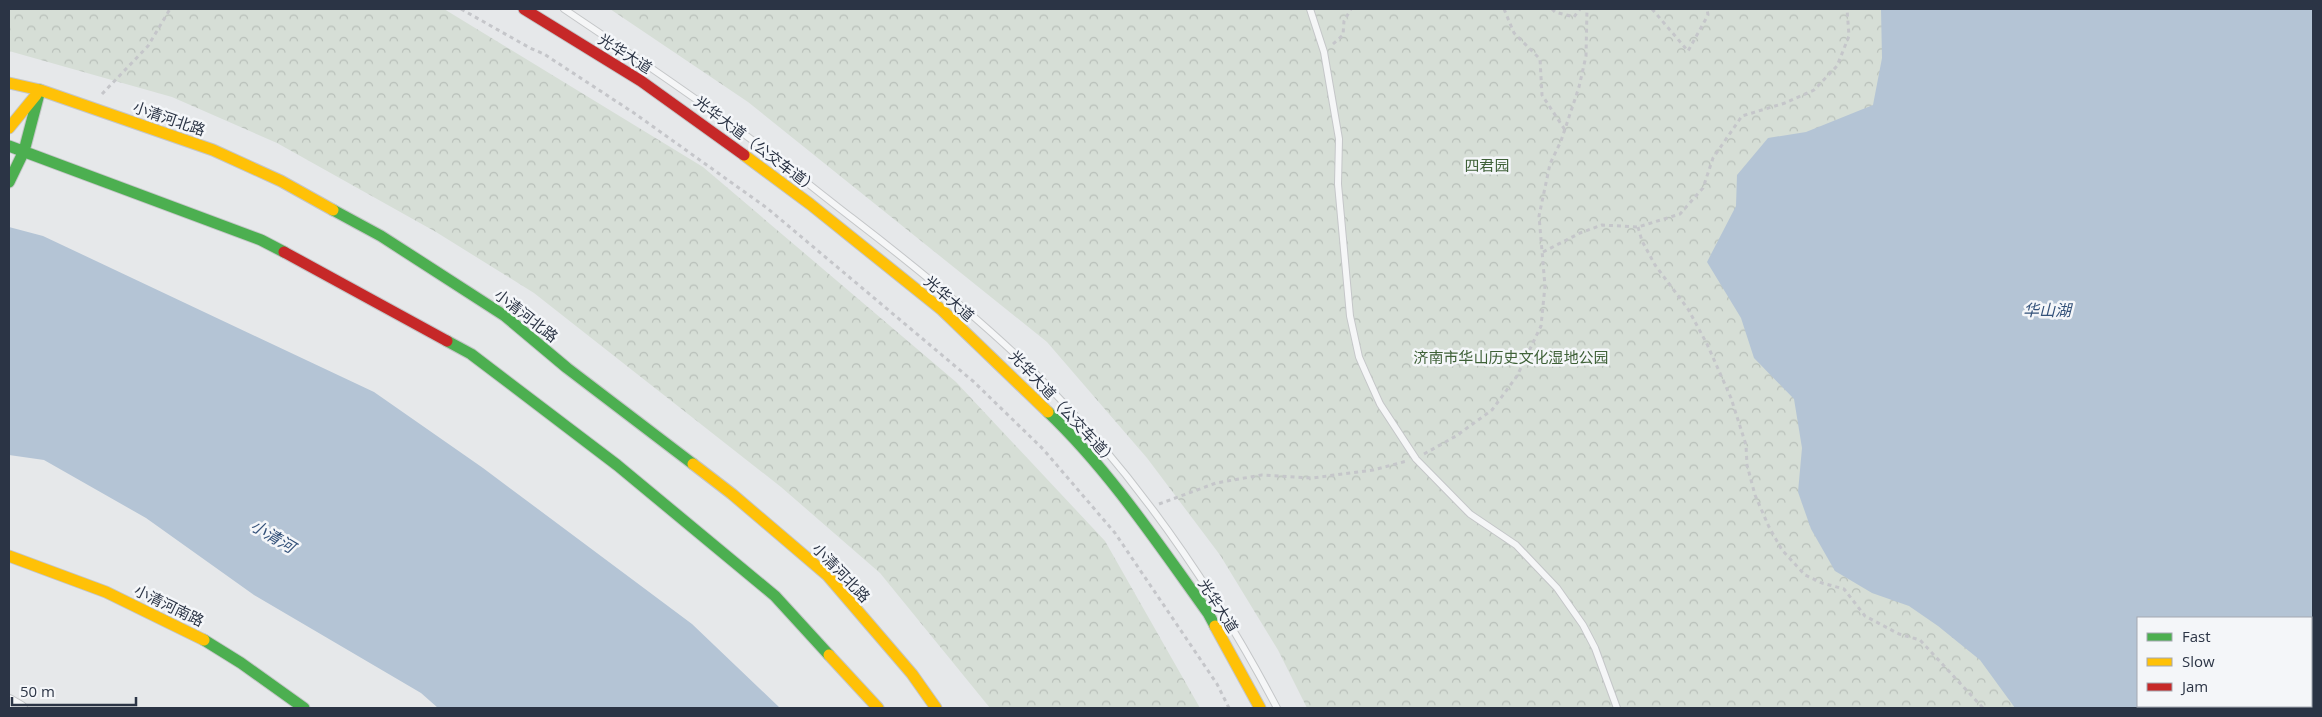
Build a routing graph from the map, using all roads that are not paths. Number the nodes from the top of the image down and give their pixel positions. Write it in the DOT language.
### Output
graph roads {
  1 [pos="524,9"];
  2 [pos="564,9"];
  3 [pos="1310,9"];
  4 [pos="9,83"];
  5 [pos="40,90"];
  6 [pos="9,128"];
  7 [pos="9,146"];
  8 [pos="24,151"];
  9 [pos="9,182"];
  10 [pos="9,556"];
  11 [pos="9,701"];
  12 [pos="21,708"];
  13 [pos="304,708"];
  14 [pos="878,708"];
  15 [pos="936,708"];
  16 [pos="1260,708"];
  17 [pos="1277,708"];
  18 [pos="1617,708"];
  1 -- 16 [label="main road, 光华大道"];
  2 -- 17 [label="lane, 光华大道（公交车道）"];
  3 -- 18 [label="lane"];
  4 -- 5 [label="main road, 小清河北路"];
  5 -- 6 [label="main road"];
  5 -- 8 [label="main road"];
  5 -- 15 [label="main road, 小清河北路"];
  7 -- 8 [label="main road"];
  8 -- 9 [label="main road"];
  8 -- 14 [label="main road"];
  10 -- 13 [label="main road, 小清河南路"];
  11 -- 12 [label="street"];
}
